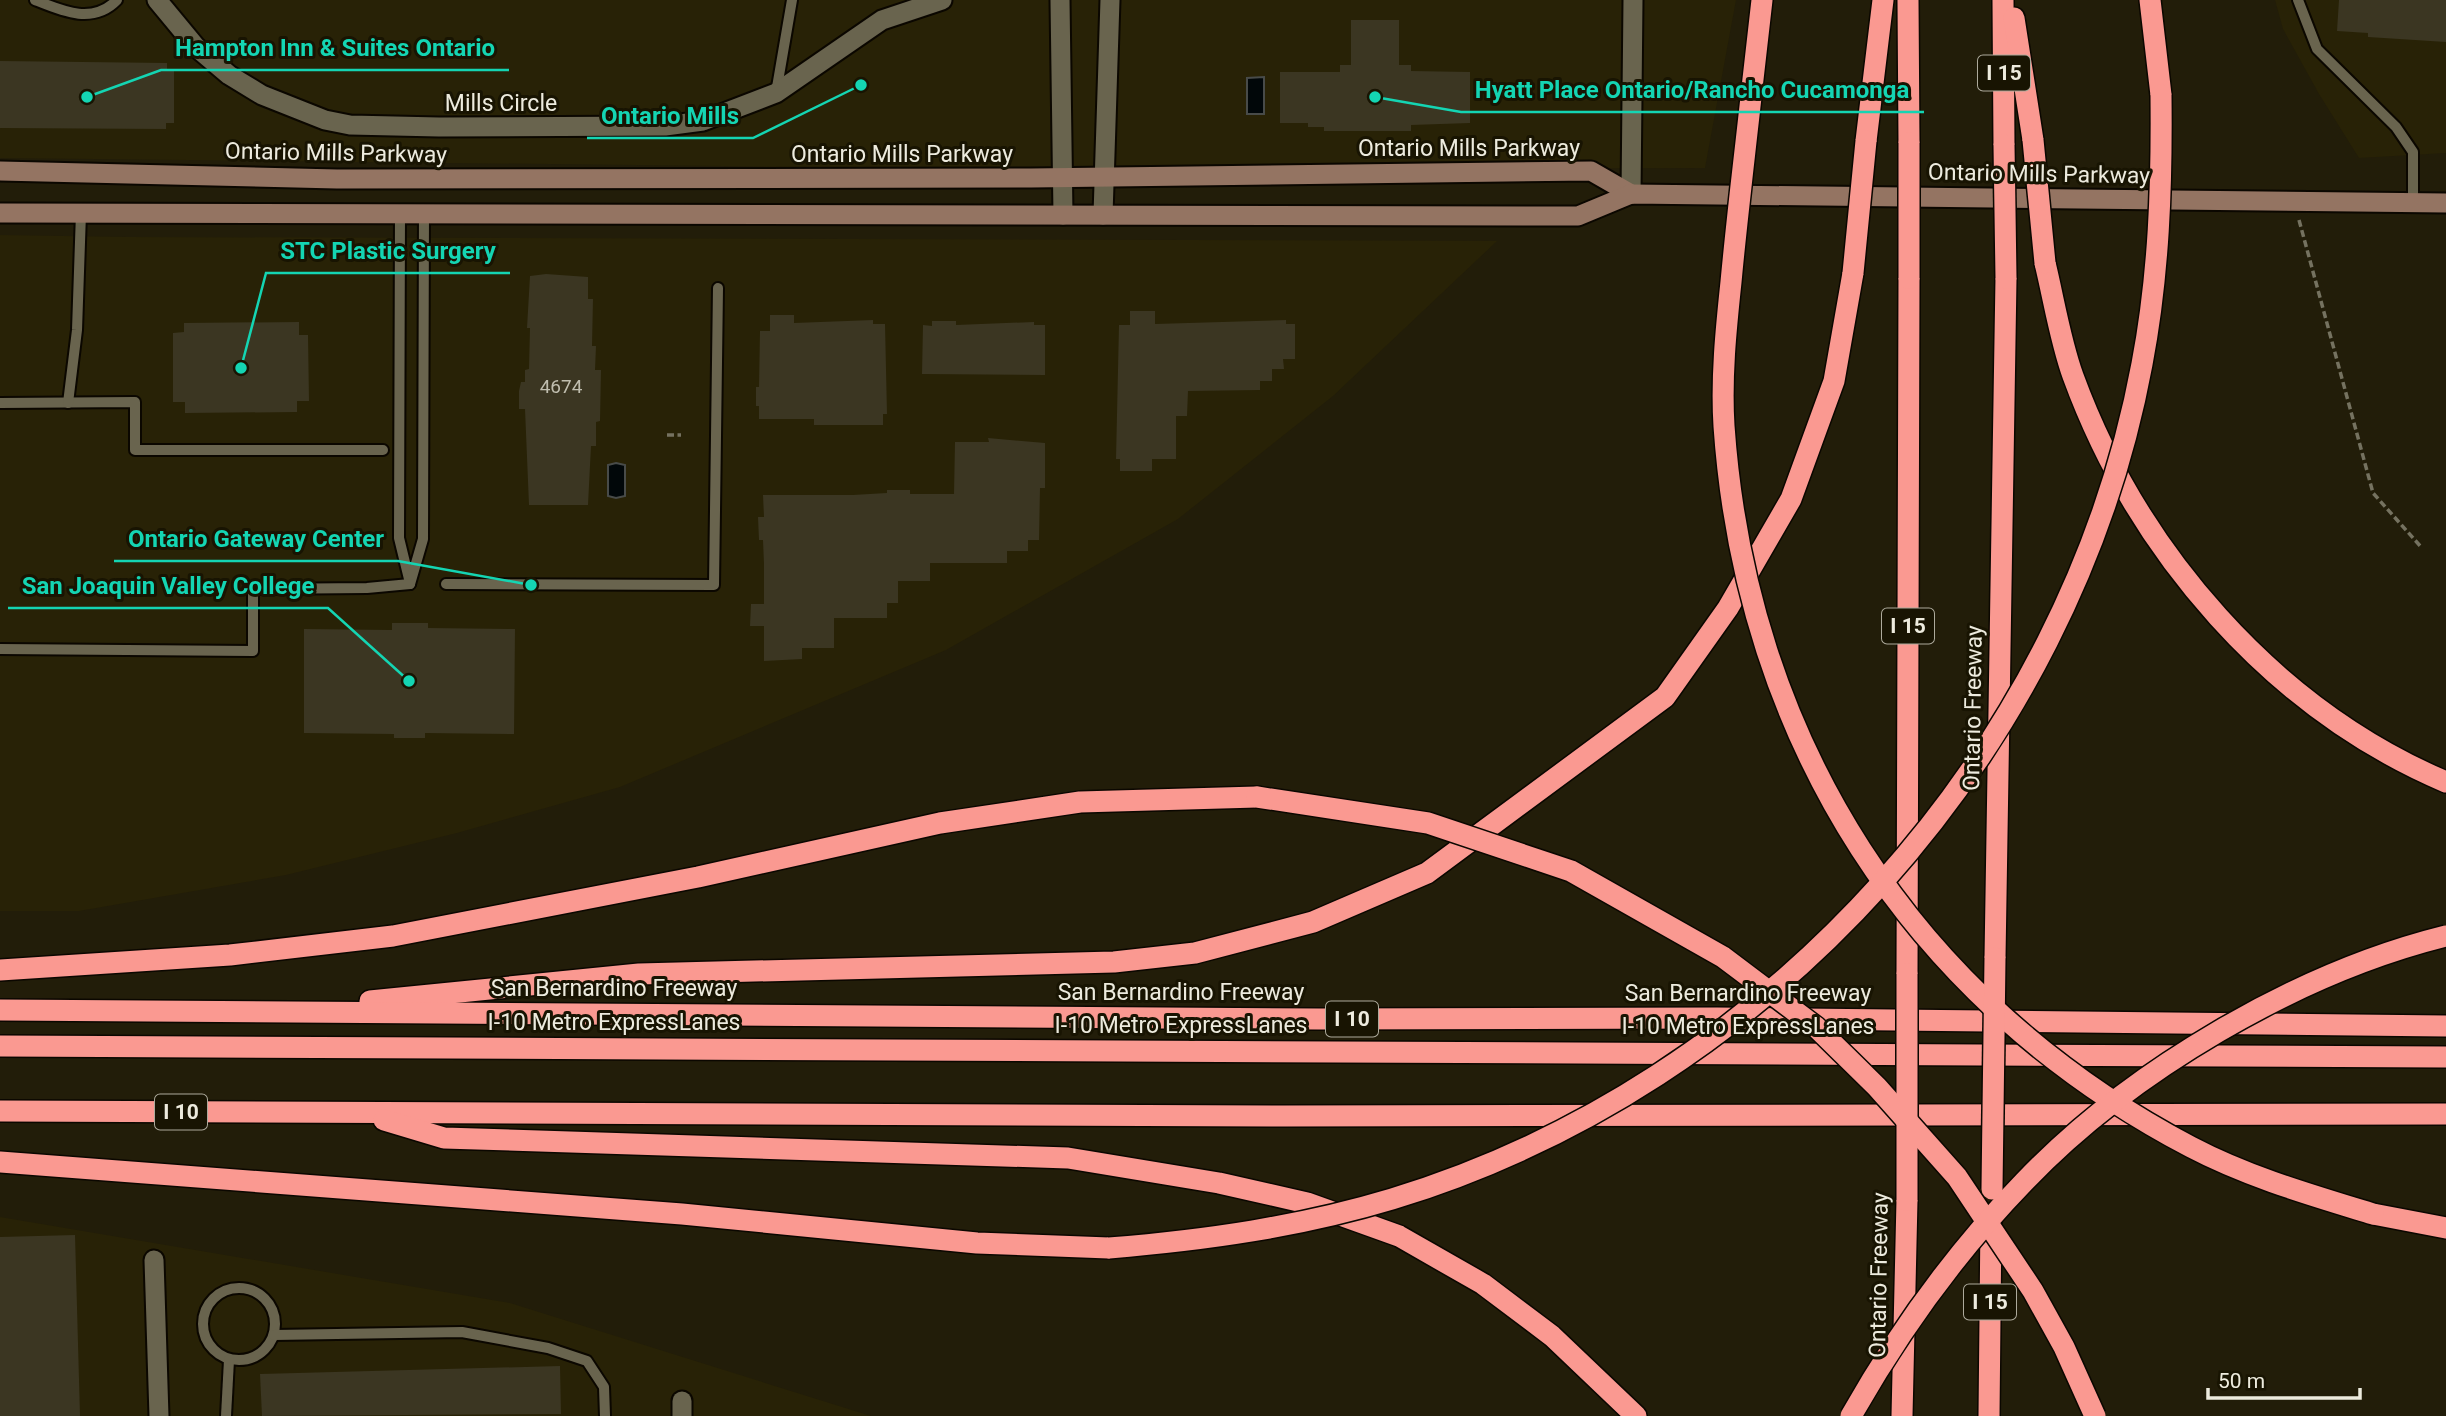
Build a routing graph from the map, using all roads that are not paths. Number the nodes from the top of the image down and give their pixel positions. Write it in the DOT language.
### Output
graph roads {
  1 [pos="35,0"];
  2 [pos="117,0"];
  3 [pos="157,0"];
  4 [pos="792,0"];
  5 [pos="942,0"];
  6 [pos="1060,0"];
  7 [pos="1110,0"];
  8 [pos="1633,0"];
  9 [pos="1762,0"];
  10 [pos="1883,0"];
  11 [pos="1908,0"];
  12 [pos="2003,0"];
  13 [pos="2011,0"];
  14 [pos="2150,0"];
  15 [pos="2298,0"];
  16 [pos="776,93"];
  17 [pos="0,171"];
  18 [pos="1063,178"];
  19 [pos="1105,178"];
  20 [pos="1631,194"];
  21 [pos="2413,202"];
  22 [pos="2446,203"];
  23 [pos="400,212"];
  24 [pos="424,212"];
  25 [pos="0,213"];
  26 [pos="81,213"];
  27 [pos="1063,215"];
  28 [pos="1103,215"];
  29 [pos="718,288"];
  30 [pos="0,403"];
  31 [pos="68,403"];
  32 [pos="383,450"];
  33 [pos="410,584"];
  34 [pos="446,584"];
  35 [pos="0,649"];
  36 [pos="2446,782"];
  37 [pos="2446,936"];
  38 [pos="0,970"];
  39 [pos="0,1010"];
  40 [pos="258,1012"];
  41 [pos="2446,1026"];
  42 [pos="0,1046"];
  43 [pos="2446,1057"];
  44 [pos="0,1111"];
  45 [pos="362,1113"];
  46 [pos="2446,1114"];
  47 [pos="0,1163"];
  48 [pos="2446,1228"];
  49 [pos="154,1260"];
  50 [pos="274,1335"];
  51 [pos="229,1360"];
  52 [pos="159,1416"];
  53 [pos="226,1416"];
  54 [pos="605,1416"];
  55 [pos="1636,1416"];
  56 [pos="1851,1416"];
  57 [pos="1902,1416"];
  58 [pos="1989,1416"];
  59 [pos="2095,1416"];
  1 -- 2 [label="lane"];
  3 -- 16 [label="street, Mills Circle"];
  4 -- 16 [label="lane"];
  5 -- 16 [label="street, Mills Circle"];
  6 -- 18 [label="street"];
  7 -- 19 [label="street"];
  8 -- 20 [label="street"];
  9 -- 48 [label="highway, bridge"];
  10 -- 40 [label="highway, bridge"];
  11 -- 57 [label="highway, Ontario Freeway / I 15, bridge"];
  12 -- 58 [label="highway, Ontario Freeway / I 15, bridge"];
  13 -- 36 [label="highway, bridge"];
  14 -- 47 [label="highway, bridge"];
  15 -- 21 [label="lane"];
  17 -- 18 [label="main road, Ontario Mills Parkway"];
  18 -- 19 [label="main road, Ontario Mills Parkway"];
  18 -- 27 [label="street"];
  19 -- 20 [label="main road, Ontario Mills Parkway"];
  19 -- 28 [label="street"];
  20 -- 21 [label="main road, Ontario Mills Parkway"];
  20 -- 28 [label="main road, Ontario Mills Parkway"];
  21 -- 22 [label="main road, Ontario Mills Parkway"];
  23 -- 24 [label="main road, Ontario Mills Parkway"];
  23 -- 26 [label="main road, Ontario Mills Parkway"];
  23 -- 33 [label="lane"];
  24 -- 27 [label="main road, Ontario Mills Parkway"];
  24 -- 33 [label="lane"];
  25 -- 26 [label="main road, Ontario Mills Parkway"];
  26 -- 31 [label="lane"];
  27 -- 28 [label="main road, Ontario Mills Parkway"];
  29 -- 34 [label="lane"];
  30 -- 31 [label="lane"];
  31 -- 32 [label="lane"];
  33 -- 35 [label="lane"];
  37 -- 56 [label="highway, bridge"];
  38 -- 59 [label="highway, bridge"];
  39 -- 40 [label="highway, San Bernardino Freeway / I 10"];
  40 -- 41 [label="highway, San Bernardino Freeway / I 10"];
  42 -- 43 [label="highway, I-10 Metro ExpressLanes"];
  44 -- 45 [label="highway, I 10"];
  45 -- 46 [label="highway, I 10"];
  45 -- 55 [label="highway"];
  49 -- 52 [label="street"];
  50 -- 51 [label="lane"];
  50 -- 51 [label="lane"];
  50 -- 54 [label="lane"];
  51 -- 53 [label="lane"];
}
